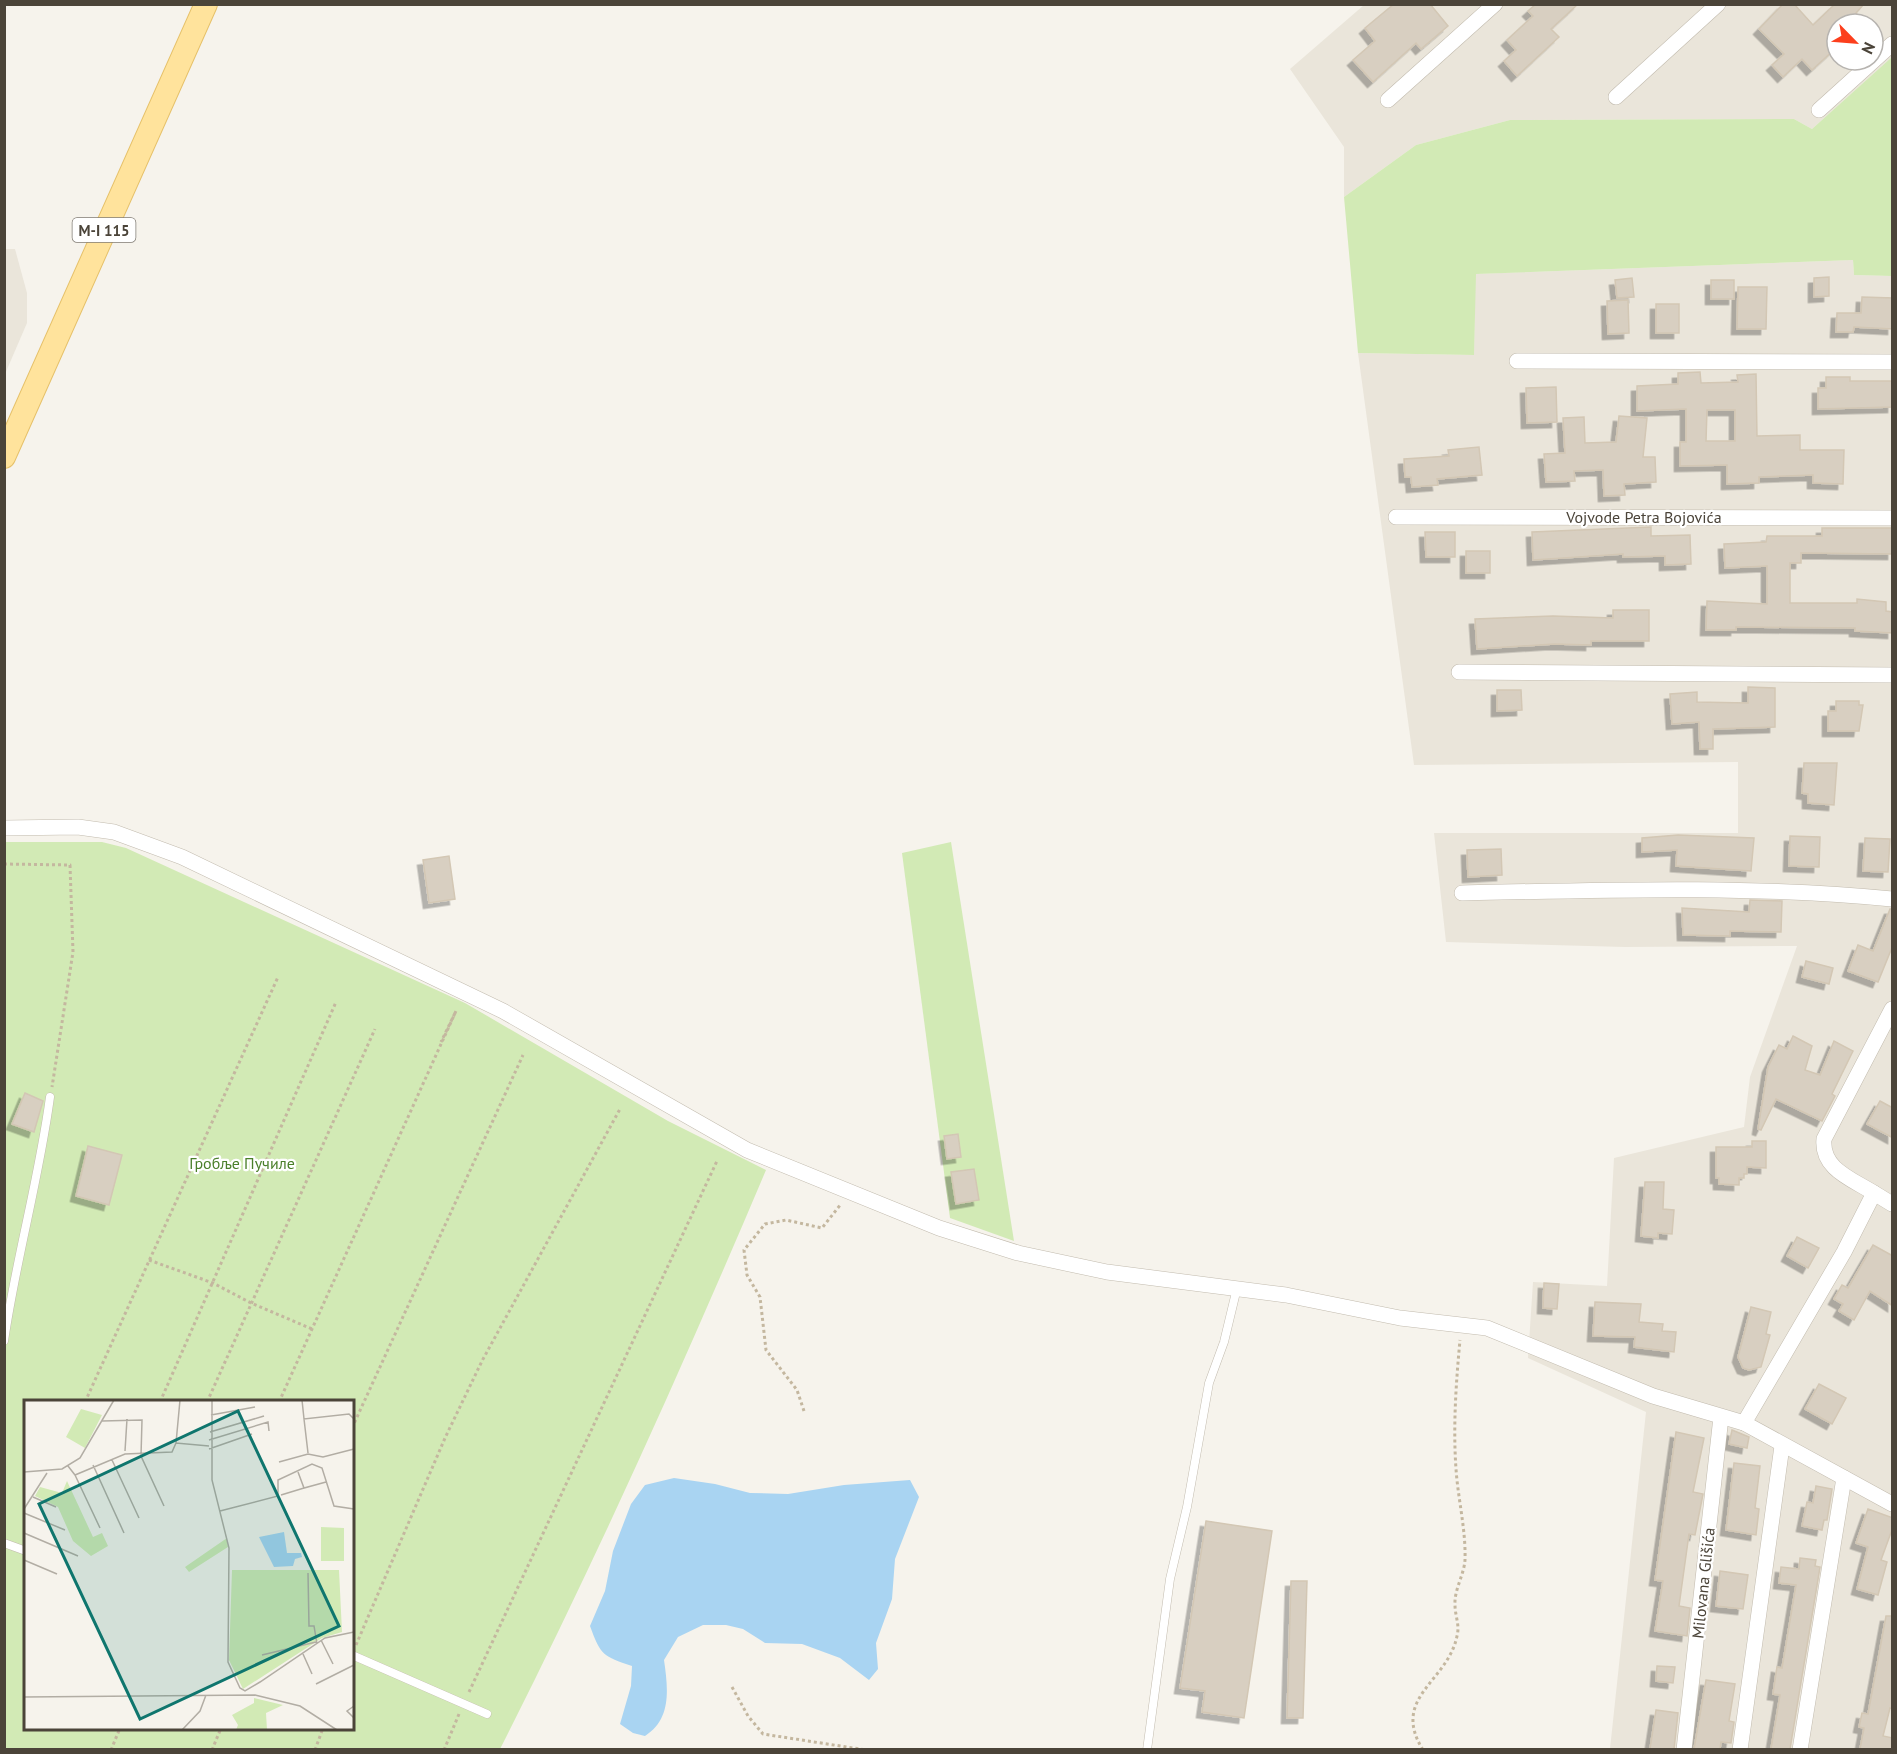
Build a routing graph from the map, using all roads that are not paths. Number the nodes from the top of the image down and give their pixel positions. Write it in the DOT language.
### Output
graph roads {
  1 [pos="206,4"];
  2 [pos="1495,4"];
  3 [pos="1718,4"];
  4 [pos="1893,44"];
  5 [pos="1616,97"];
  6 [pos="1388,100"];
  7 [pos="1819,110"];
  8 [pos="1517,361"];
  9 [pos="1893,362"];
  10 [pos="4,457"];
  11 [pos="1396,517"];
  12 [pos="1893,518"];
  13 [pos="1459,672"];
  14 [pos="1893,675"];
  15 [pos="4,828"];
  16 [pos="1462,893"];
  17 [pos="1893,899"];
  18 [pos="1893,1009"];
  19 [pos="50,1097"];
  20 [pos="1874,1193"];
  21 [pos="1893,1204"];
  22 [pos="1237,1288"];
  23 [pos="4,1341"];
  24 [pos="1721,1417"];
  25 [pos="1744,1423"];
  26 [pos="1782,1446"];
  27 [pos="1844,1478"];
  28 [pos="1893,1504"];
  29 [pos="4,1543"];
  30 [pos="24,1550"];
  31 [pos="354,1655"];
  32 [pos="487,1714"];
  33 [pos="1147,1749"];
  34 [pos="1684,1749"];
  35 [pos="1740,1749"];
  36 [pos="1800,1749"];
  1 -- 10 [label="main road, M-I 115"];
  2 -- 6 [label="street"];
  3 -- 5 [label="street"];
  4 -- 7 [label="street"];
  8 -- 9 [label="street"];
  11 -- 12 [label="street, Vojvode Petra Bojovića"];
  13 -- 14 [label="street"];
  15 -- 22 [label="street"];
  16 -- 17 [label="street"];
  18 -- 20 [label="street"];
  19 -- 23 [label="lane"];
  20 -- 21 [label="street"];
  20 -- 25 [label="street"];
  22 -- 24 [label="street"];
  22 -- 33 [label="lane"];
  24 -- 25 [label="street"];
  24 -- 34 [label="street, Milovana Glišića"];
  25 -- 26 [label="street"];
  26 -- 27 [label="street"];
  26 -- 35 [label="street"];
  27 -- 28 [label="street"];
  27 -- 36 [label="street"];
  29 -- 30 [label="lane"];
  31 -- 32 [label="lane"];
}
